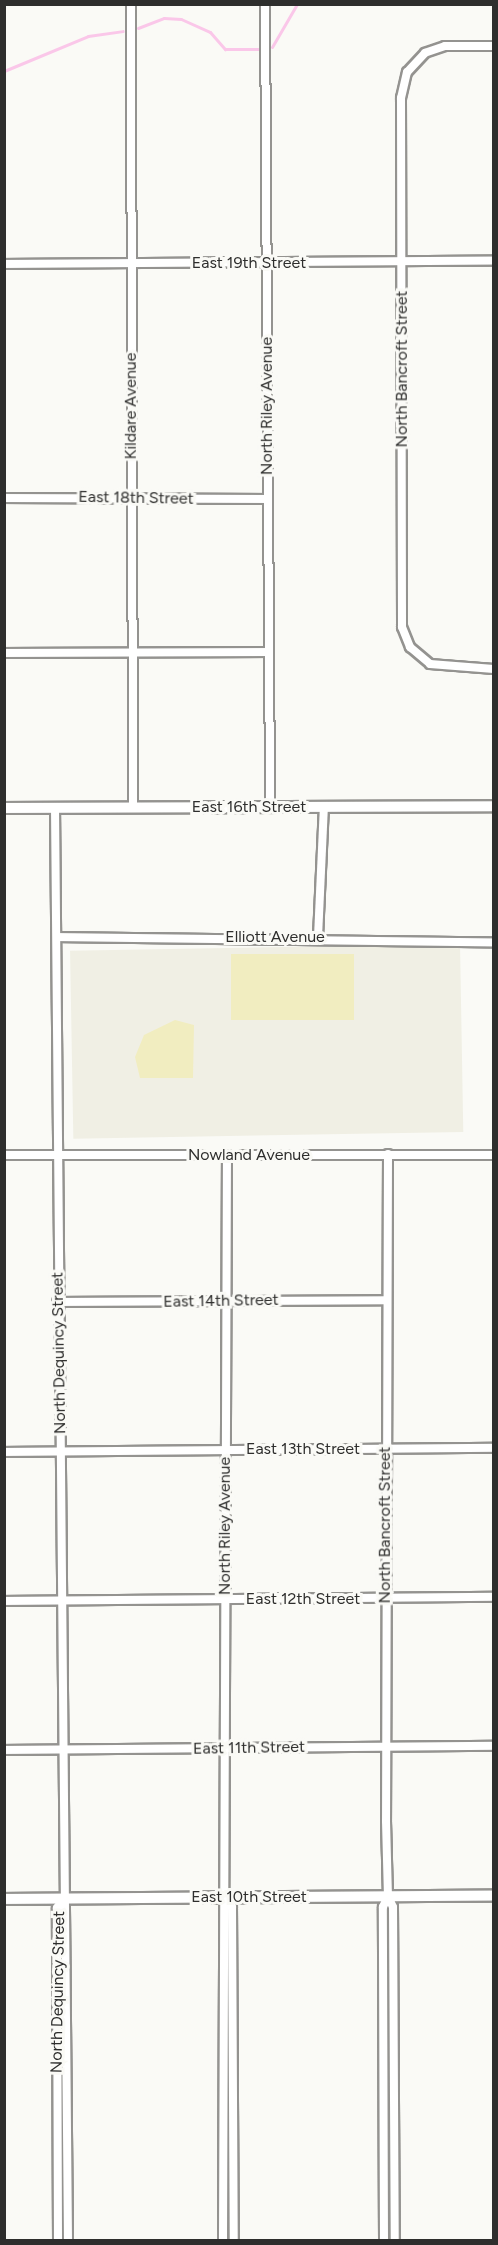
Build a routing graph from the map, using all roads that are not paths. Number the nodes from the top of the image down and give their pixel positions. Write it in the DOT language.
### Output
graph roads {
  1 [pos="130,4"];
  2 [pos="265,4"];
  3 [pos="494,46"];
  4 [pos="494,261"];
  5 [pos="402,262"];
  6 [pos="131,263"];
  7 [pos="266,263"];
  8 [pos="4,264"];
  9 [pos="4,498"];
  10 [pos="267,499"];
  11 [pos="131,500"];
  12 [pos="269,652"];
  13 [pos="4,653"];
  14 [pos="132,653"];
  15 [pos="494,669"];
  16 [pos="494,806"];
  17 [pos="55,807"];
  18 [pos="133,807"];
  19 [pos="270,807"];
  20 [pos="324,807"];
  21 [pos="4,808"];
  22 [pos="318,937"];
  23 [pos="57,938"];
  24 [pos="494,942"];
  25 [pos="388,1154"];
  26 [pos="4,1155"];
  27 [pos="56,1155"];
  28 [pos="227,1155"];
  29 [pos="494,1155"];
  30 [pos="384,1300"];
  31 [pos="225,1301"];
  32 [pos="57,1302"];
  33 [pos="385,1448"];
  34 [pos="494,1448"];
  35 [pos="224,1450"];
  36 [pos="61,1451"];
  37 [pos="4,1452"];
  38 [pos="494,1597"];
  39 [pos="386,1598"];
  40 [pos="225,1599"];
  41 [pos="4,1601"];
  42 [pos="62,1601"];
  43 [pos="494,1746"];
  44 [pos="386,1747"];
  45 [pos="63,1749"];
  46 [pos="226,1749"];
  47 [pos="4,1750"];
  48 [pos="388,1896"];
  49 [pos="494,1896"];
  50 [pos="227,1898"];
  51 [pos="4,1899"];
  52 [pos="63,1899"];
  53 [pos="384,2082"];
  54 [pos="394,2082"];
  55 [pos="222,2084"];
  56 [pos="233,2084"];
  57 [pos="57,2086"];
  58 [pos="67,2086"];
  59 [pos="58,2241"];
  60 [pos="68,2241"];
  61 [pos="223,2241"];
  62 [pos="234,2241"];
  63 [pos="384,2241"];
  64 [pos="395,2241"];
  1 -- 6 [label="street, Kildare Avenue"];
  2 -- 7 [label="street, North Riley Avenue"];
  3 -- 5 [label="street, North Bancroft Street"];
  4 -- 5 [label="street, East 19th Street"];
  5 -- 7 [label="street, East 19th Street"];
  5 -- 15 [label="street, North Bancroft Street"];
  6 -- 7 [label="street, East 19th Street"];
  6 -- 8 [label="street, East 19th Street"];
  6 -- 11 [label="street, Kildare Avenue"];
  7 -- 10 [label="street, North Riley Avenue"];
  9 -- 11 [label="street, East 18th Street"];
  10 -- 11 [label="street, East 18th Street"];
  10 -- 12 [label="street, North Riley Avenue"];
  11 -- 14 [label="street, Kildare Avenue"];
  12 -- 14 [label="street"];
  12 -- 19 [label="street, North Riley Avenue"];
  13 -- 14 [label="street"];
  14 -- 18 [label="street, Kildare Avenue"];
  16 -- 20 [label="main road, East 16th Street"];
  17 -- 18 [label="main road, East 16th Street"];
  17 -- 21 [label="main road, East 16th Street"];
  17 -- 23 [label="street, North Dequincy Street"];
  18 -- 19 [label="main road, East 16th Street"];
  19 -- 20 [label="main road, East 16th Street"];
  20 -- 22 [label="street"];
  22 -- 23 [label="street, Elliott Avenue"];
  22 -- 24 [label="street, Elliott Avenue"];
  23 -- 27 [label="street, North Dequincy Street"];
  25 -- 28 [label="street, Nowland Avenue"];
  25 -- 29 [label="street, Nowland Avenue"];
  25 -- 30 [label="street, North Bancroft Street"];
  26 -- 27 [label="street, Nowland Avenue"];
  27 -- 28 [label="street, Nowland Avenue"];
  27 -- 32 [label="street, North Dequincy Street"];
  28 -- 31 [label="street, North Riley Avenue"];
  30 -- 31 [label="street, East 14th Street"];
  30 -- 33 [label="street, North Bancroft Street"];
  31 -- 32 [label="street, East 14th Street"];
  31 -- 35 [label="street, North Riley Avenue"];
  32 -- 36 [label="street, North Dequincy Street"];
  33 -- 34 [label="street, East 13th Street"];
  33 -- 35 [label="street, East 13th Street"];
  33 -- 39 [label="street, North Bancroft Street"];
  35 -- 36 [label="street, East 13th Street"];
  35 -- 40 [label="street, North Riley Avenue"];
  36 -- 37 [label="street, East 13th Street"];
  36 -- 42 [label="street, North Dequincy Street"];
  38 -- 39 [label="street, East 12th Street"];
  39 -- 40 [label="street, East 12th Street"];
  39 -- 44 [label="street, North Bancroft Street"];
  40 -- 42 [label="street, East 12th Street"];
  40 -- 46 [label="street, North Riley Avenue"];
  41 -- 42 [label="street, East 12th Street"];
  42 -- 45 [label="street, North Dequincy Street"];
  43 -- 44 [label="street, East 11th Street"];
  44 -- 46 [label="street, East 11th Street"];
  44 -- 48 [label="street, North Bancroft Street"];
  45 -- 46 [label="street, East 11th Street"];
  45 -- 47 [label="street, East 11th Street"];
  45 -- 52 [label="street, North Dequincy Street"];
  46 -- 50 [label="street, North Riley Avenue"];
  48 -- 49 [label="main road, East 10th Street"];
  48 -- 50 [label="main road, East 10th Street"];
  48 -- 53 [label="street, North Bancroft Street"];
  48 -- 54 [label="street, North Bancroft Street"];
  50 -- 52 [label="main road, East 10th Street"];
  50 -- 55 [label="street, North Riley Avenue"];
  50 -- 56 [label="street, North Riley Avenue"];
  51 -- 52 [label="main road, East 10th Street"];
  52 -- 57 [label="street, North Dequincy Street"];
  52 -- 58 [label="street, North Dequincy Street"];
  53 -- 54 [label="street"];
  53 -- 63 [label="street, North Bancroft Street"];
  54 -- 64 [label="street, North Bancroft Street"];
  55 -- 56 [label="street"];
  55 -- 61 [label="street, North Riley Avenue"];
  56 -- 62 [label="street, North Riley Avenue"];
  57 -- 58 [label="street, North Dequincy Street"];
  57 -- 59 [label="street, North Dequincy Street"];
  58 -- 60 [label="street, North Dequincy Street"];
}
